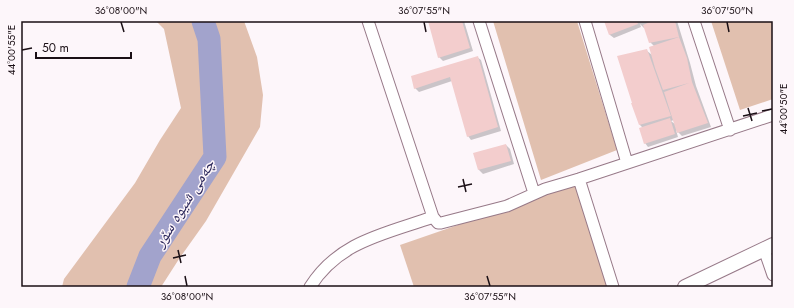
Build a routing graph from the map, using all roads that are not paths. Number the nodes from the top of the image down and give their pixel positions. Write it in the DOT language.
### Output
graph roads {
  1 [pos="368,21"];
  2 [pos="479,21"];
  3 [pos="585,21"];
  4 [pos="694,21"];
  5 [pos="773,115"];
  6 [pos="730,130"];
  7 [pos="627,163"];
  8 [pos="579,180"];
  9 [pos="534,193"];
  10 [pos="433,217"];
  11 [pos="768,247"];
  12 [pos="773,275"];
  13 [pos="310,287"];
  14 [pos="614,287"];
  15 [pos="685,287"];
  1 -- 10 [label="street"];
  2 -- 9 [label="street"];
  3 -- 7 [label="street"];
  4 -- 6 [label="street"];
  5 -- 6 [label="street"];
  6 -- 7 [label="street"];
  7 -- 8 [label="street"];
  8 -- 9 [label="street"];
  8 -- 14 [label="street"];
  9 -- 10 [label="street"];
  10 -- 13 [label="street"];
  11 -- 12 [label="street"];
  11 -- 15 [label="street"];
}
